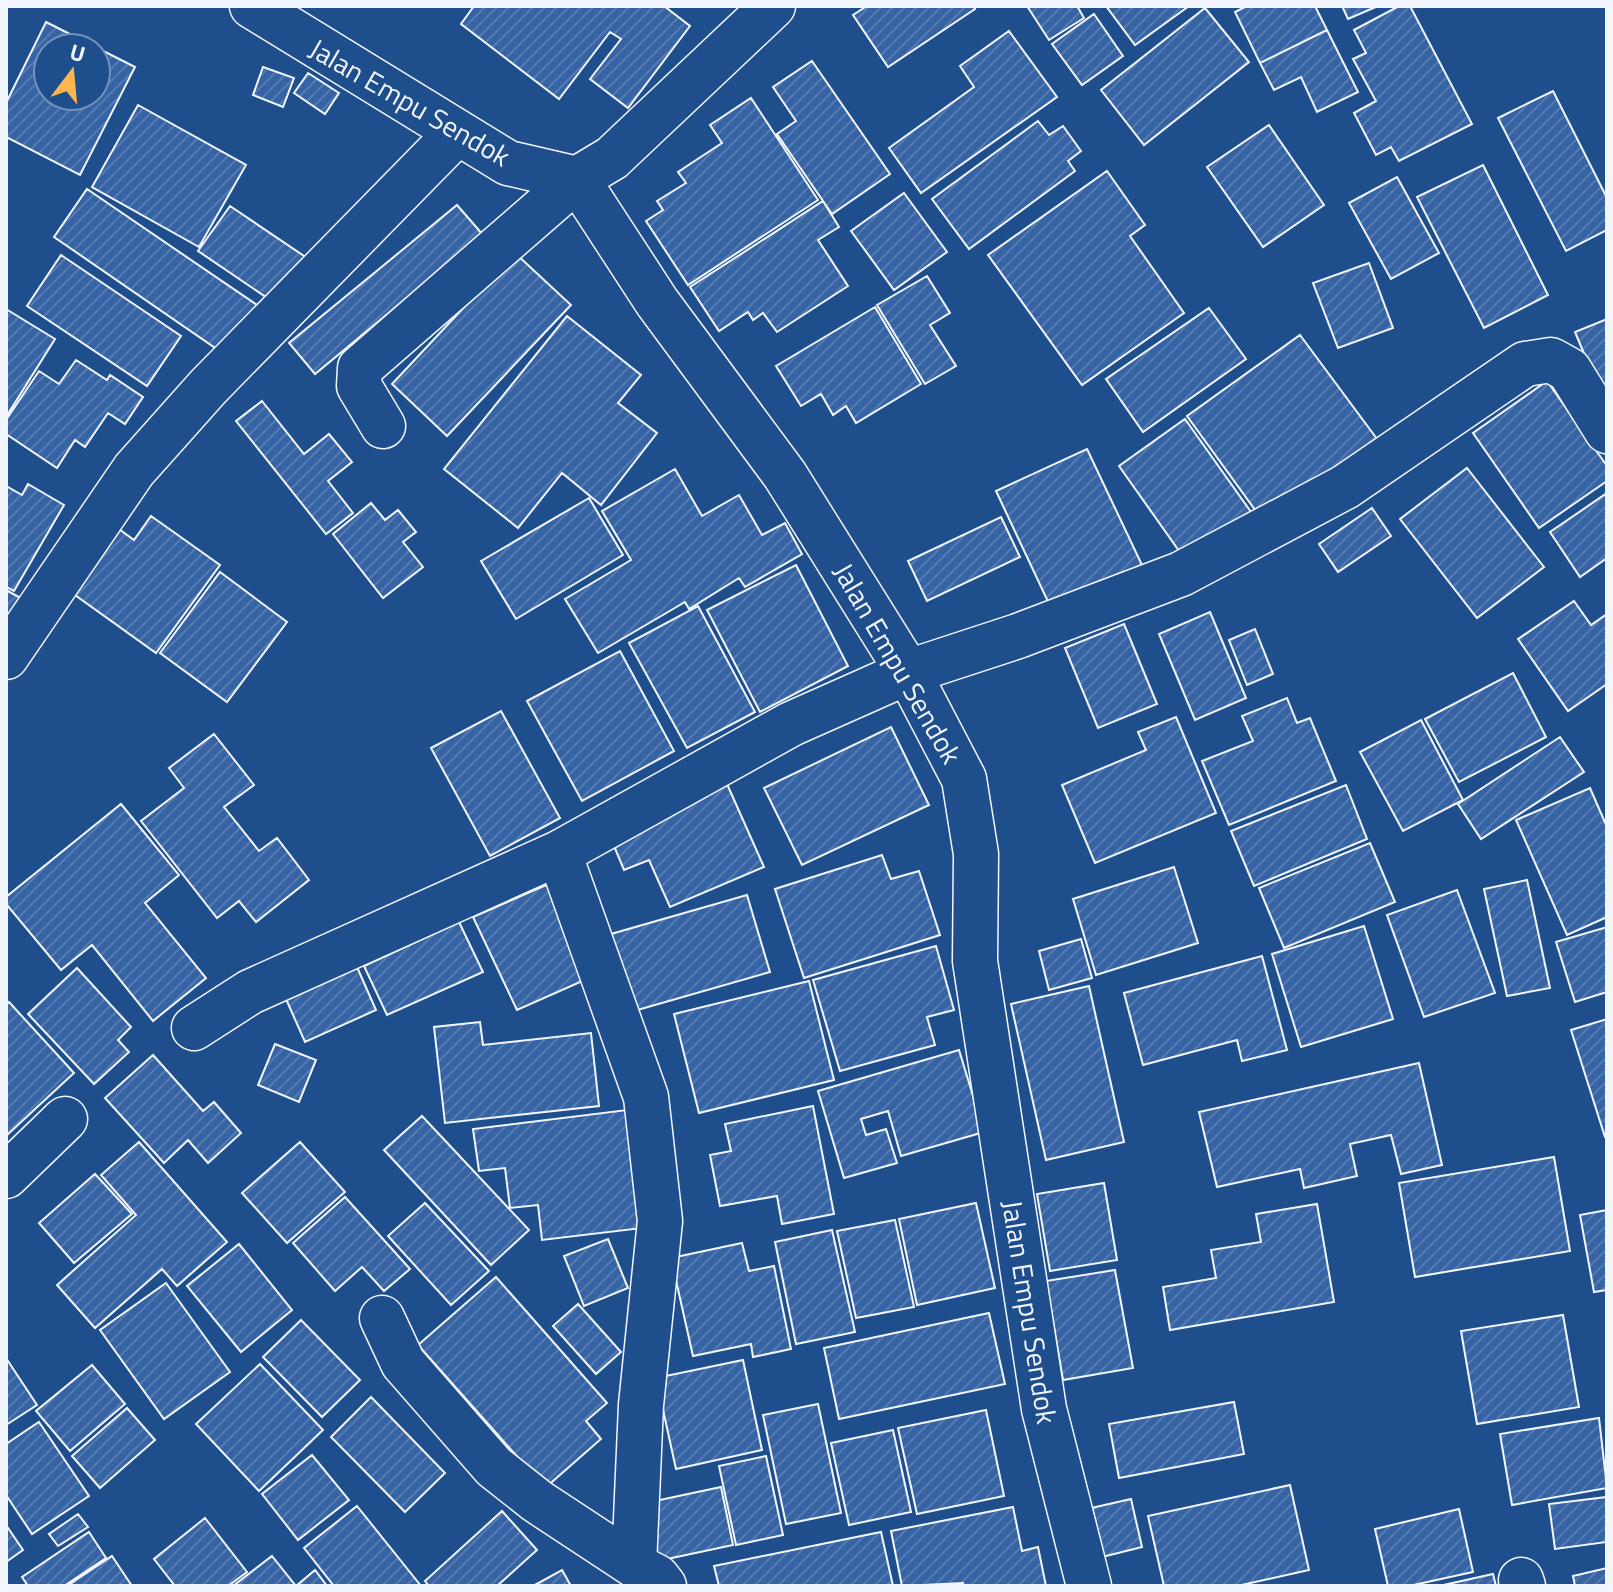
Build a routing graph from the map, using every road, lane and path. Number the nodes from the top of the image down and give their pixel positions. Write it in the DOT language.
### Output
graph roads {
  1 [pos="252,6"];
  2 [pos="773,6"];
  3 [pos="457,133"];
  4 [pos="577,179"];
  5 [pos="383,426"];
  6 [pos="1607,431"];
  7 [pos="6,657"];
  8 [pos="908,672"];
  9 [pos="559,853"];
  10 [pos="194,1028"];
  11 [pos="65,1119"];
  12 [pos="6,1176"];
  13 [pos="382,1318"];
  14 [pos="649,1575"];
  15 [pos="1089,1586"];
  1 -- 3 [label="street, Jalan Empu Sendok"];
  2 -- 4 [label="street"];
  3 -- 4 [label="street, Jalan Empu Sendok"];
  3 -- 7 [label="street"];
  4 -- 5 [label="street"];
  4 -- 8 [label="street, Jalan Empu Sendok"];
  6 -- 8 [label="street"];
  8 -- 9 [label="street"];
  8 -- 15 [label="street, Jalan Empu Sendok"];
  9 -- 10 [label="street"];
  9 -- 14 [label="street"];
  11 -- 12 [label="street"];
  13 -- 14 [label="street"];
}
